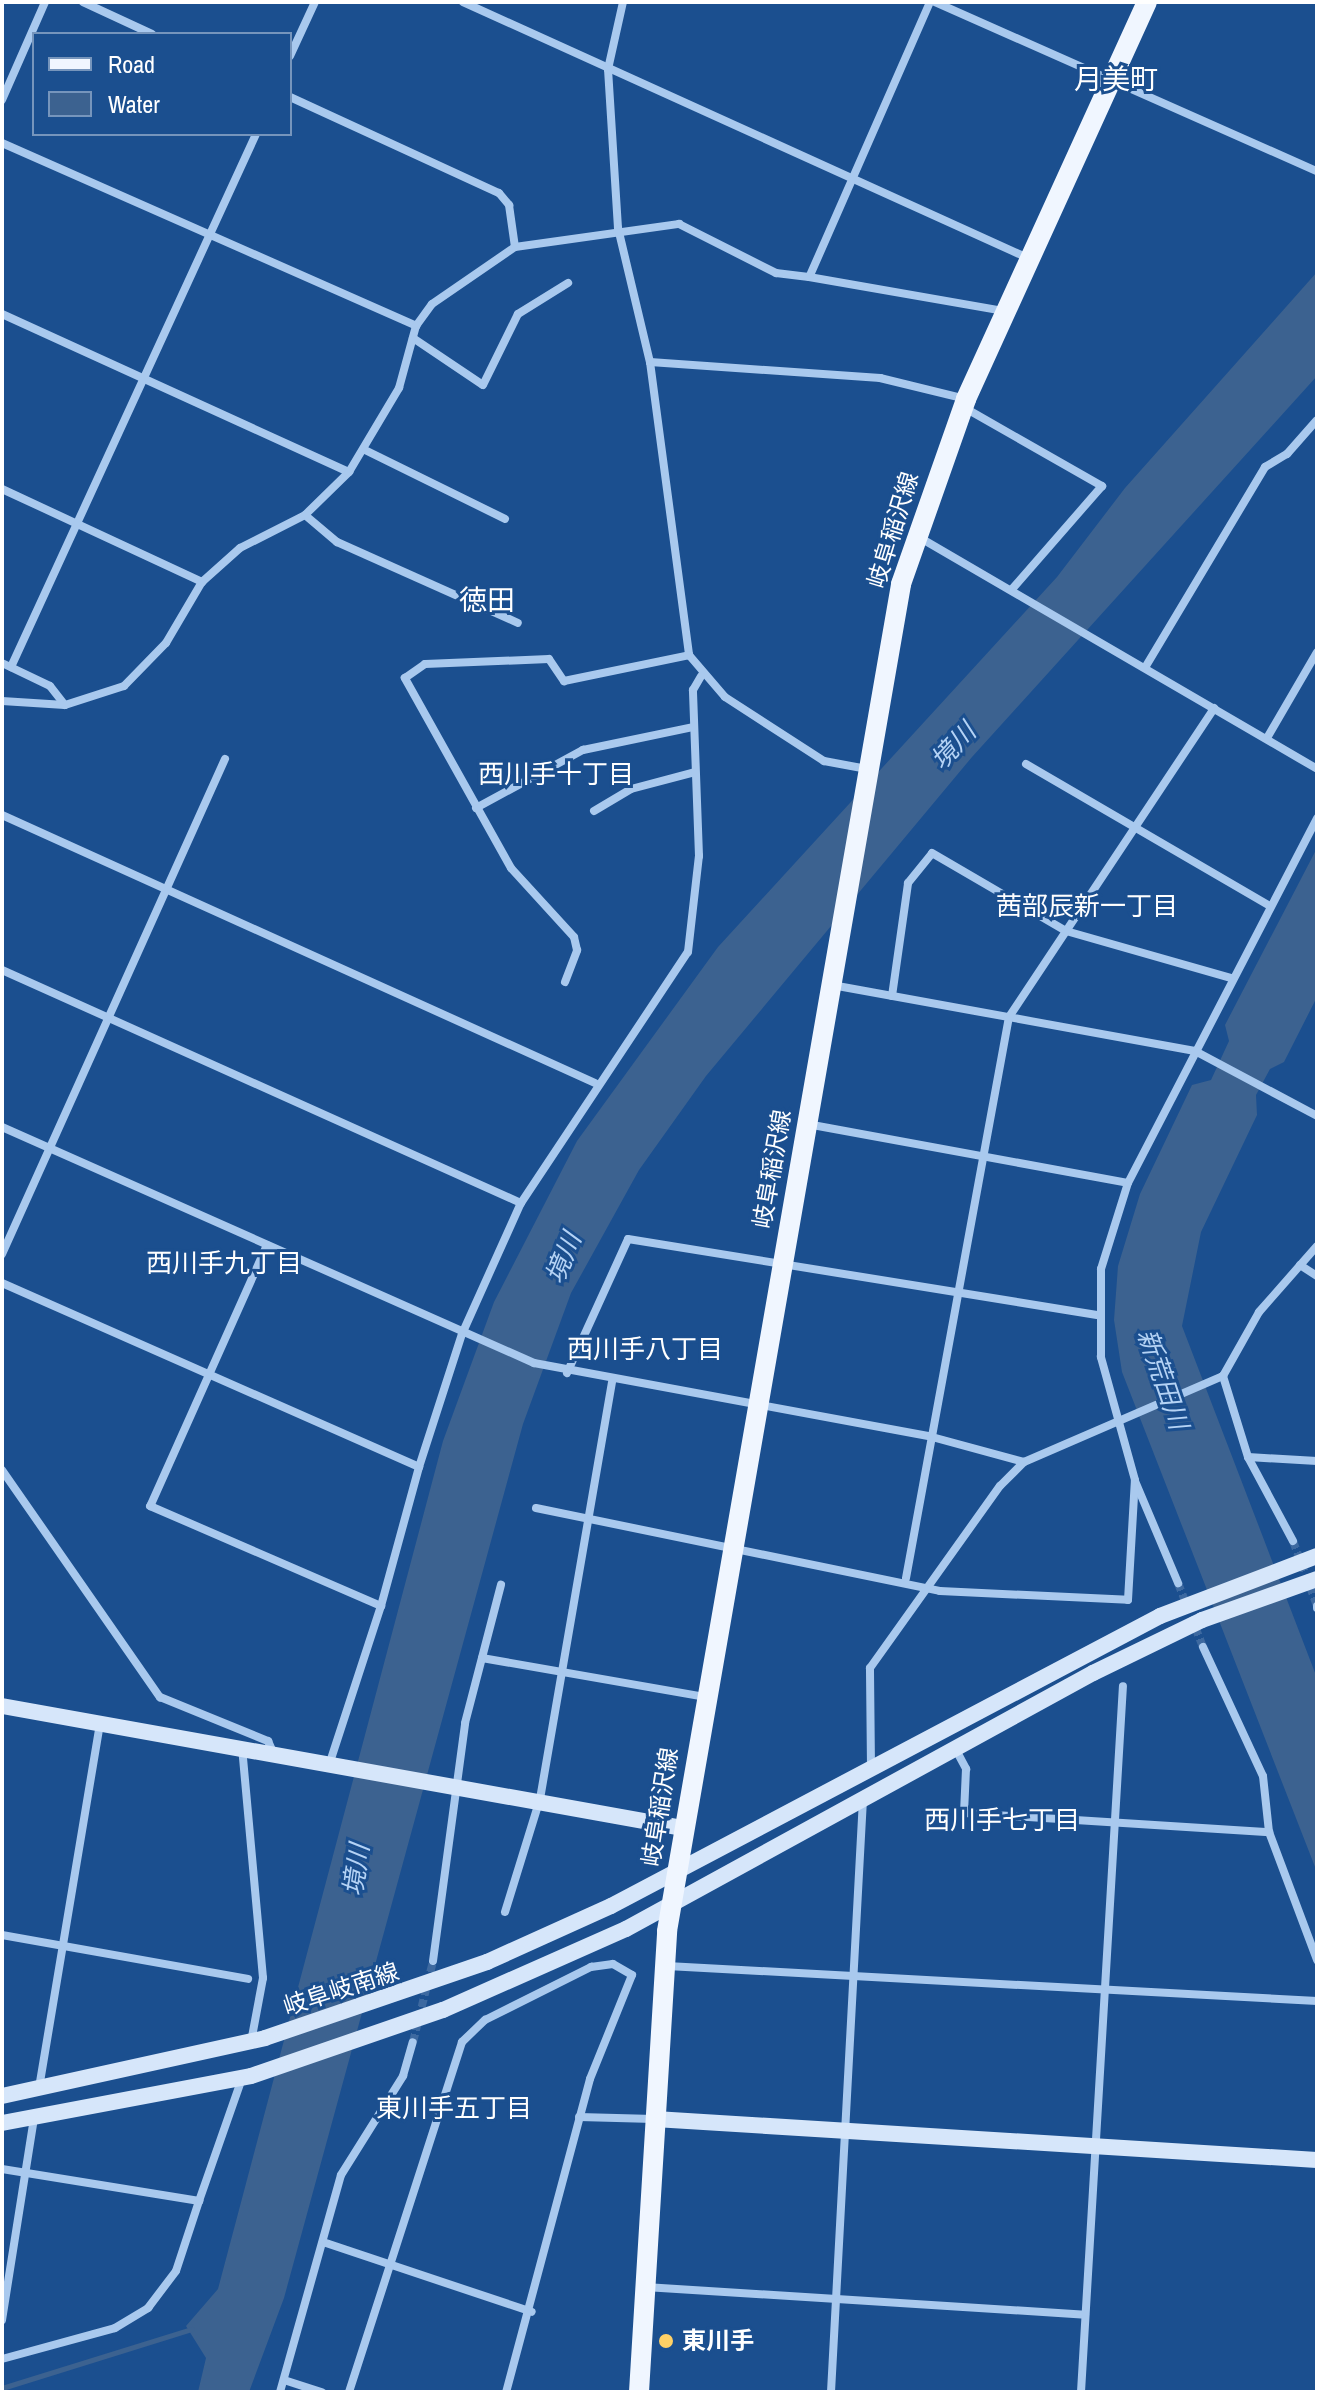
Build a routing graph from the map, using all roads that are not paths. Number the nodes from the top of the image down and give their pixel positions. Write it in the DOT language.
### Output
graph roads {
  1 [pos="45,2"];
  2 [pos="83,2"];
  3 [pos="315,2"];
  4 [pos="463,2"];
  5 [pos="623,2"];
  6 [pos="933,2"];
  7 [pos="1147,2"];
  8 [pos="148,32"];
  9 [pos="292,52"];
  10 [pos="608,69"];
  11 [pos="1112,79"];
  12 [pos="292,98"];
  13 [pos="2,100"];
  14 [pos="255,136"];
  15 [pos="2,143"];
  16 [pos="1317,171"];
  17 [pos="848,179"];
  18 [pos="618,228"];
  19 [pos="212,235"];
  20 [pos="515,247"];
  21 [pos="1030,259"];
  22 [pos="809,277"];
  23 [pos="568,283"];
  24 [pos="1006,313"];
  25 [pos="2,314"];
  26 [pos="416,326"];
  27 [pos="413,338"];
  28 [pos="650,362"];
  29 [pos="144,379"];
  30 [pos="964,403"];
  31 [pos="1317,420"];
  32 [pos="365,450"];
  33 [pos="349,472"];
  34 [pos="2,489"];
  35 [pos="305,515"];
  36 [pos="505,519"];
  37 [pos="78,522"];
  38 [pos="914,535"];
  39 [pos="202,582"];
  40 [pos="1014,590"];
  41 [pos="518,623"];
  42 [pos="1317,652"];
  43 [pos="689,655"];
  44 [pos="6,665"];
  45 [pos="1146,666"];
  46 [pos="701,676"];
  47 [pos="2,701"];
  48 [pos="65,705"];
  49 [pos="1214,708"];
  50 [pos="693,727"];
  51 [pos="1267,738"];
  52 [pos="225,759"];
  53 [pos="1026,764"];
  54 [pos="1317,769"];
  55 [pos="695,772"];
  56 [pos="868,772"];
  57 [pos="476,808"];
  58 [pos="594,811"];
  59 [pos="2,815"];
  60 [pos="1317,818"];
  61 [pos="1135,829"];
  62 [pos="167,889"];
  63 [pos="1270,906"];
  64 [pos="1066,931"];
  65 [pos="2,970"];
  66 [pos="1231,978"];
  67 [pos="565,982"];
  68 [pos="831,985"];
  69 [pos="892,996"];
  70 [pos="109,1017"];
  71 [pos="1009,1017"];
  72 [pos="1195,1051"];
  73 [pos="595,1083"];
  74 [pos="1317,1116"];
  75 [pos="807,1124"];
  76 [pos="2,1127"];
  77 [pos="49,1149"];
  78 [pos="983,1155"];
  79 [pos="1128,1183"];
  80 [pos="521,1203"];
  81 [pos="267,1245"];
  82 [pos="1317,1246"];
  83 [pos="2,1254"];
  84 [pos="782,1264"];
  85 [pos="1300,1265"];
  86 [pos="1317,1276"];
  87 [pos="2,1283"];
  88 [pos="960,1297"];
  89 [pos="1097,1315"];
  90 [pos="463,1335"];
  91 [pos="564,1372"];
  92 [pos="1223,1376"];
  93 [pos="209,1377"];
  94 [pos="612,1382"];
  95 [pos="758,1406"];
  96 [pos="1117,1418"];
  97 [pos="932,1437"];
  98 [pos="1248,1457"];
  99 [pos="1317,1461"];
  100 [pos="1024,1462"];
  101 [pos="419,1467"];
  102 [pos="2,1470"];
  103 [pos="1135,1480"];
  104 [pos="536,1508"];
  105 [pos="588,1518"];
  106 [pos="1293,1541"];
  107 [pos="731,1546"];
  108 [pos="1317,1556"];
  109 [pos="906,1578"];
  110 [pos="1317,1579"];
  111 [pos="1178,1583"];
  112 [pos="501,1585"];
  113 [pos="924,1586"];
  114 [pos="381,1606"];
  115 [pos="1203,1647"];
  116 [pos="482,1658"];
  117 [pos="562,1672"];
  118 [pos="1123,1686"];
  119 [pos="705,1697"];
  120 [pos="2,1706"];
  121 [pos="101,1722"];
  122 [pos="242,1746"];
  123 [pos="954,1748"];
  124 [pos="273,1752"];
  125 [pos="336,1763"];
  126 [pos="871,1767"];
  127 [pos="450,1784"];
  128 [pos="540,1799"];
  129 [pos="863,1799"];
  130 [pos="1115,1820"];
  131 [pos="683,1828"];
  132 [pos="1269,1832"];
  133 [pos="676,1872"];
  134 [pos="671,1903"];
  135 [pos="505,1912"];
  136 [pos="2,1935"];
  137 [pos="63,1945"];
  138 [pos="1317,1960"];
  139 [pos="433,1961"];
  140 [pos="665,1966"];
  141 [pos="852,1978"];
  142 [pos="248,1979"];
  143 [pos="1106,1991"];
  144 [pos="1317,2001"];
  145 [pos="258,2040"];
  146 [pos="413,2042"];
  147 [pos="247,2077"];
  148 [pos="38,2090"];
  149 [pos="2,2096"];
  150 [pos="579,2117"];
  151 [pos="34,2119"];
  152 [pos="655,2119"];
  153 [pos="2,2123"];
  154 [pos="843,2132"];
  155 [pos="1098,2146"];
  156 [pos="1317,2160"];
  157 [pos="2,2169"];
  158 [pos="24,2172"];
  159 [pos="199,2201"];
  160 [pos="323,2242"];
  161 [pos="390,2264"];
  162 [pos="644,2287"];
  163 [pos="836,2300"];
  164 [pos="532,2312"];
  165 [pos="1085,2315"];
  166 [pos="2,2320"];
  167 [pos="2,2359"];
  168 [pos="284,2380"];
  169 [pos="280,2392"];
  170 [pos="322,2392"];
  171 [pos="349,2392"];
  172 [pos="506,2392"];
  173 [pos="639,2392"];
  174 [pos="831,2392"];
  175 [pos="1081,2392"];
  1 -- 13 [label="street"];
  2 -- 8 [label="street"];
  3 -- 9 [label="street"];
  4 -- 10 [label="street"];
  5 -- 10 [label="street"];
  6 -- 11 [label="street"];
  6 -- 17 [label="street"];
  7 -- 11 [label="main road, 岐阜稲沢線"];
  10 -- 17 [label="street"];
  10 -- 18 [label="street"];
  11 -- 16 [label="street"];
  11 -- 21 [label="main road, 岐阜稲沢線"];
  12 -- 20 [label="street"];
  14 -- 19 [label="street"];
  15 -- 19 [label="street"];
  17 -- 21 [label="street"];
  17 -- 22 [label="street"];
  18 -- 20 [label="street"];
  18 -- 22 [label="street"];
  18 -- 28 [label="street"];
  19 -- 26 [label="street"];
  19 -- 29 [label="street"];
  20 -- 26 [label="street"];
  21 -- 24 [label="main road, 岐阜稲沢線"];
  22 -- 24 [label="street"];
  23 -- 27 [label="street"];
  24 -- 30 [label="main road, 岐阜稲沢線"];
  25 -- 29 [label="street"];
  26 -- 27 [label="street"];
  27 -- 32 [label="street"];
  28 -- 30 [label="street"];
  28 -- 43 [label="street"];
  29 -- 33 [label="street"];
  29 -- 37 [label="street"];
  30 -- 38 [label="main road, 岐阜稲沢線"];
  30 -- 40 [label="street"];
  31 -- 45 [label="street"];
  32 -- 33 [label="street"];
  32 -- 36 [label="street"];
  33 -- 35 [label="street"];
  34 -- 37 [label="street"];
  35 -- 39 [label="street"];
  35 -- 41 [label="street"];
  37 -- 39 [label="street"];
  37 -- 44 [label="street"];
  38 -- 40 [label="street"];
  38 -- 56 [label="main road, 岐阜稲沢線"];
  39 -- 48 [label="street"];
  40 -- 45 [label="street"];
  42 -- 51 [label="street"];
  43 -- 46 [label="street"];
  43 -- 57 [label="street"];
  44 -- 48 [label="street"];
  45 -- 49 [label="street"];
  46 -- 50 [label="street"];
  46 -- 56 [label="street"];
  47 -- 48 [label="street"];
  49 -- 51 [label="street"];
  49 -- 61 [label="street"];
  50 -- 55 [label="street"];
  50 -- 57 [label="street"];
  51 -- 54 [label="street"];
  52 -- 62 [label="street"];
  53 -- 61 [label="street"];
  55 -- 58 [label="street"];
  55 -- 73 [label="street"];
  56 -- 68 [label="main road, 岐阜稲沢線"];
  57 -- 67 [label="street"];
  59 -- 62 [label="street"];
  60 -- 63 [label="street"];
  61 -- 63 [label="street"];
  61 -- 64 [label="street"];
  62 -- 70 [label="street"];
  62 -- 73 [label="street"];
  63 -- 66 [label="street"];
  64 -- 66 [label="street"];
  64 -- 69 [label="street"];
  64 -- 71 [label="street"];
  65 -- 70 [label="street"];
  66 -- 72 [label="street"];
  68 -- 69 [label="street"];
  68 -- 75 [label="main road, 岐阜稲沢線"];
  69 -- 71 [label="street"];
  70 -- 77 [label="street"];
  70 -- 80 [label="street"];
  71 -- 72 [label="street"];
  71 -- 78 [label="street"];
  72 -- 74 [label="street"];
  72 -- 79 [label="street"];
  73 -- 80 [label="street"];
  75 -- 78 [label="street"];
  75 -- 84 [label="main road, 岐阜稲沢線"];
  76 -- 77 [label="street"];
  77 -- 81 [label="street"];
  77 -- 83 [label="street"];
  78 -- 79 [label="street"];
  78 -- 88 [label="street"];
  79 -- 89 [label="street"];
  80 -- 90 [label="street"];
  81 -- 90 [label="street"];
  81 -- 93 [label="street"];
  82 -- 85 [label="street"];
  84 -- 88 [label="street"];
  84 -- 91 [label="street"];
  84 -- 95 [label="main road, 岐阜稲沢線"];
  85 -- 86 [label="street"];
  85 -- 92 [label="street"];
  87 -- 93 [label="street"];
  88 -- 89 [label="street"];
  88 -- 97 [label="street"];
  89 -- 96 [label="street"];
  90 -- 91 [label="street"];
  90 -- 101 [label="street"];
  91 -- 94 [label="street"];
  92 -- 96 [label="street"];
  92 -- 98 [label="street"];
  93 -- 101 [label="street"];
  93 -- 114 [label="street"];
  94 -- 95 [label="street"];
  94 -- 105 [label="street"];
  95 -- 97 [label="street"];
  95 -- 107 [label="main road, 岐阜稲沢線"];
  96 -- 100 [label="street"];
  96 -- 103 [label="street"];
  97 -- 100 [label="street"];
  97 -- 109 [label="street"];
  98 -- 99 [label="street"];
  98 -- 106 [label="street"];
  100 -- 113 [label="street"];
  101 -- 114 [label="street"];
  102 -- 124 [label="street"];
  103 -- 111 [label="street"];
  103 -- 113 [label="street"];
  104 -- 105 [label="street"];
  105 -- 107 [label="street"];
  105 -- 117 [label="street"];
  107 -- 109 [label="street"];
  107 -- 119 [label="main road, 岐阜稲沢線"];
  108 -- 126 [label="street, 岐阜岐南線"];
  109 -- 113 [label="street"];
  110 -- 123 [label="street"];
  112 -- 116 [label="street"];
  113 -- 126 [label="street"];
  114 -- 125 [label="street"];
  115 -- 132 [label="street"];
  116 -- 117 [label="street"];
  116 -- 127 [label="street"];
  117 -- 119 [label="street"];
  117 -- 128 [label="street"];
  118 -- 130 [label="street"];
  119 -- 131 [label="main road, 岐阜稲沢線"];
  120 -- 121 [label="street"];
  121 -- 122 [label="street"];
  121 -- 137 [label="street"];
  122 -- 124 [label="street"];
  122 -- 145 [label="street"];
  123 -- 129 [label="street"];
  123 -- 130 [label="street"];
  124 -- 125 [label="street"];
  125 -- 127 [label="street"];
  126 -- 133 [label="street, 岐阜岐南線"];
  127 -- 128 [label="street"];
  127 -- 139 [label="street"];
  128 -- 131 [label="street"];
  128 -- 135 [label="street"];
  129 -- 134 [label="street"];
  129 -- 141 [label="street"];
  130 -- 132 [label="street"];
  130 -- 143 [label="street"];
  131 -- 133 [label="main road, 岐阜稲沢線"];
  132 -- 138 [label="street"];
  133 -- 134 [label="main road, 岐阜稲沢線"];
  133 -- 145 [label="street, 岐阜岐南線"];
  134 -- 140 [label="main road, 岐阜稲沢線"];
  134 -- 147 [label="street"];
  136 -- 137 [label="street"];
  137 -- 142 [label="street"];
  137 -- 148 [label="street"];
  140 -- 141 [label="street"];
  140 -- 152 [label="main road, 岐阜稲沢線"];
  141 -- 143 [label="street"];
  141 -- 154 [label="street"];
  143 -- 144 [label="street"];
  143 -- 155 [label="street"];
  145 -- 148 [label="street, 岐阜岐南線"];
  146 -- 160 [label="street"];
  147 -- 151 [label="street"];
  147 -- 159 [label="street"];
  148 -- 149 [label="street, 岐阜岐南線"];
  150 -- 152 [label="street"];
  150 -- 161 [label="street"];
  150 -- 164 [label="street"];
  151 -- 153 [label="street"];
  151 -- 158 [label="street"];
  152 -- 154 [label="street"];
  152 -- 162 [label="main road, 岐阜稲沢線"];
  154 -- 155 [label="street"];
  154 -- 163 [label="street"];
  155 -- 156 [label="street"];
  155 -- 165 [label="street"];
  157 -- 158 [label="street"];
  158 -- 159 [label="street"];
  158 -- 166 [label="street"];
  159 -- 167 [label="street"];
  160 -- 161 [label="street"];
  160 -- 168 [label="street"];
  161 -- 164 [label="street"];
  161 -- 171 [label="street"];
  162 -- 163 [label="street"];
  162 -- 173 [label="main road, 岐阜稲沢線"];
  163 -- 165 [label="street"];
  163 -- 174 [label="street"];
  164 -- 172 [label="street"];
  165 -- 175 [label="street"];
  168 -- 169 [label="street"];
  168 -- 170 [label="street"];
}
